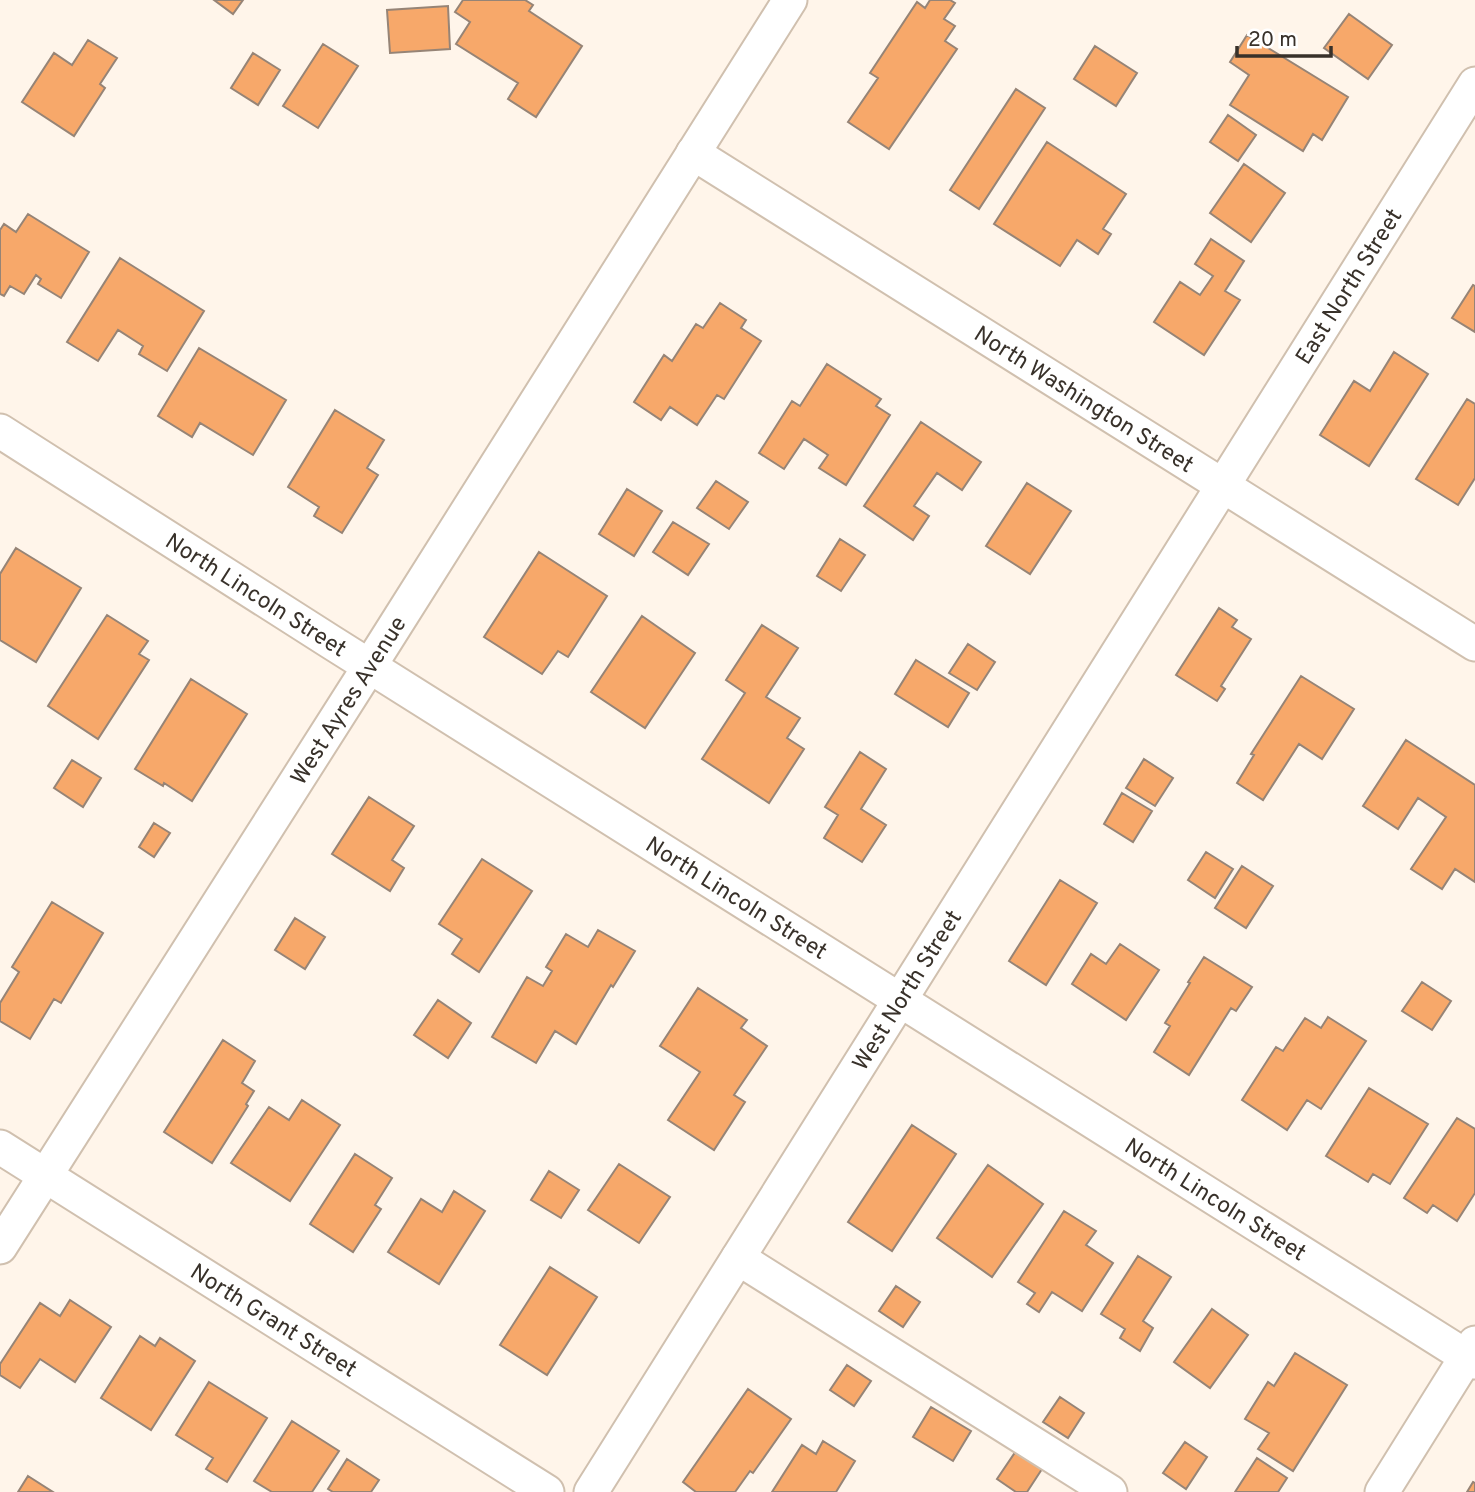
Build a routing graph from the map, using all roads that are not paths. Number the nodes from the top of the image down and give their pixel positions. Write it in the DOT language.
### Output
graph roads {
  1 [pos="783,2"];
  2 [pos="1475,84"];
  3 [pos="693,153"];
  4 [pos="0,431"];
  5 [pos="1223,486"];
  6 [pos="1475,645"];
  7 [pos="369,667"];
  8 [pos="900,1000"];
  9 [pos="0,1147"];
  10 [pos="45,1175"];
  11 [pos="0,1247"];
  12 [pos="738,1258"];
  13 [pos="1472,1354"];
  14 [pos="547,1492"];
  15 [pos="591,1492"];
  16 [pos="1110,1492"];
  17 [pos="1382,1492"];
  1 -- 3 [label="street, West Ayres Avenue"];
  2 -- 5 [label="street, East North Street"];
  3 -- 5 [label="street, North Washington Street"];
  3 -- 7 [label="street, West Ayres Avenue"];
  4 -- 7 [label="street, North Lincoln Street"];
  5 -- 6 [label="street, North Washington Street"];
  5 -- 8 [label="street, West North Street"];
  7 -- 8 [label="street, North Lincoln Street"];
  7 -- 10 [label="street, West Ayres Avenue"];
  8 -- 12 [label="street, West North Street"];
  8 -- 13 [label="street, North Lincoln Street"];
  9 -- 10 [label="street, North Grant Street"];
  10 -- 11 [label="street, West Ayres Avenue"];
  10 -- 14 [label="street, North Grant Street"];
  12 -- 15 [label="street, West North Street"];
  12 -- 16 [label="street"];
  13 -- 17 [label="street"];
}
